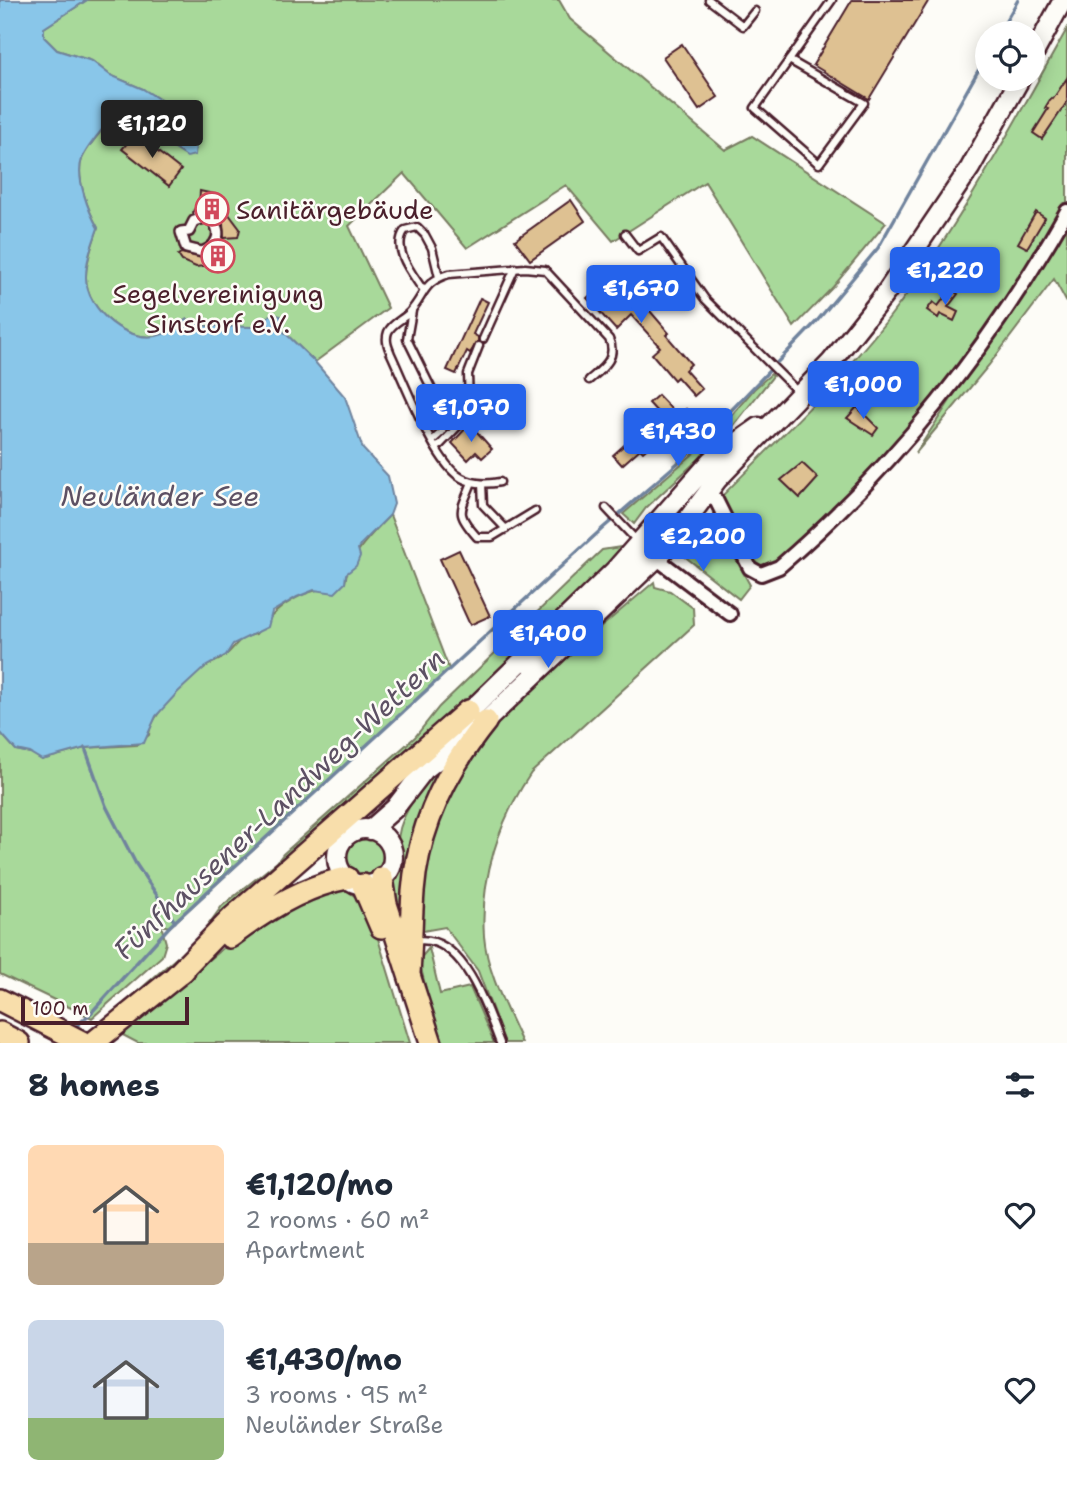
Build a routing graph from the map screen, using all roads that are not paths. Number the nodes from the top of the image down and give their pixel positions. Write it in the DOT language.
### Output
graph roads {
  1 [pos="709,0"];
  2 [pos="832,0"];
  3 [pos="1063,0"];
  4 [pos="755,11"];
  5 [pos="1045,33"];
  6 [pos="789,60"];
  7 [pos="1013,91"];
  8 [pos="1067,211"];
  9 [pos="625,234"];
  10 [pos="217,241"];
  11 [pos="515,268"];
  12 [pos="439,276"];
  13 [pos="423,290"];
  14 [pos="412,309"];
  15 [pos="589,380"];
  16 [pos="800,395"];
  17 [pos="433,440"];
  18 [pos="437,448"];
  19 [pos="472,482"];
  20 [pos="500,482"];
  21 [pos="482,484"];
  22 [pos="708,492"];
  23 [pos="606,508"];
  24 [pos="535,511"];
  25 [pos="506,528"];
  26 [pos="648,552"];
  27 [pos="730,614"];
  28 [pos="477,716"];
  29 [pos="427,768"];
  30 [pos="409,793"];
  31 [pos="370,830"];
  32 [pos="390,845"];
  33 [pos="340,846"];
  34 [pos="364,880"];
  35 [pos="411,942"];
  36 [pos="409,973"];
  37 [pos="173,979"];
  38 [pos="0,1000"];
  39 [pos="0,1033"];
  40 [pos="19,1043"];
  41 [pos="84,1043"];
  42 [pos="93,1043"];
  43 [pos="416,1043"];
  44 [pos="431,1043"];
  45 [pos="500,1043"];
  1 -- 4 [label="lane"];
  2 -- 6 [label="lane"];
  3 -- 5 [label="main road"];
  6 -- 6 [label="lane"];
  7 -- 16 [label="main road"];
  8 -- 22 [label="street"];
  9 -- 16 [label="lane"];
  10 -- 10 [label="street"];
  11 -- 12 [label="lane"];
  11 -- 15 [label="lane"];
  11 -- 18 [label="lane"];
  12 -- 13 [label="lane"];
  12 -- 13 [label="lane"];
  13 -- 14 [label="lane"];
  14 -- 17 [label="lane"];
  14 -- 17 [label="lane"];
  16 -- 22 [label="main road"];
  16 -- 26 [label="main road"];
  17 -- 18 [label="lane"];
  18 -- 19 [label="lane"];
  19 -- 21 [label="lane"];
  19 -- 25 [label="lane"];
  20 -- 21 [label="lane"];
  21 -- 25 [label="lane"];
  22 -- 26 [label="main road"];
  23 -- 26 [label="lane"];
  24 -- 25 [label="lane"];
  26 -- 27 [label="street"];
  26 -- 28 [label="main road"];
  26 -- 29 [label="street"];
  28 -- 29 [label="main road"];
  28 -- 35 [label="highway"];
  28 -- 37 [label="highway"];
  29 -- 30 [label="main road"];
  30 -- 31 [label="main road"];
  30 -- 32 [label="main road"];
  31 -- 32 [label="main road"];
  31 -- 33 [label="main road"];
  32 -- 34 [label="main road"];
  33 -- 34 [label="main road"];
  33 -- 37 [label="highway"];
  34 -- 36 [label="highway"];
  34 -- 37 [label="highway"];
  34 -- 43 [label="highway"];
  35 -- 36 [label="highway"];
  35 -- 45 [label="lane"];
  36 -- 44 [label="highway"];
  37 -- 42 [label="highway"];
  38 -- 41 [label="highway"];
  39 -- 40 [label="highway"];
}
